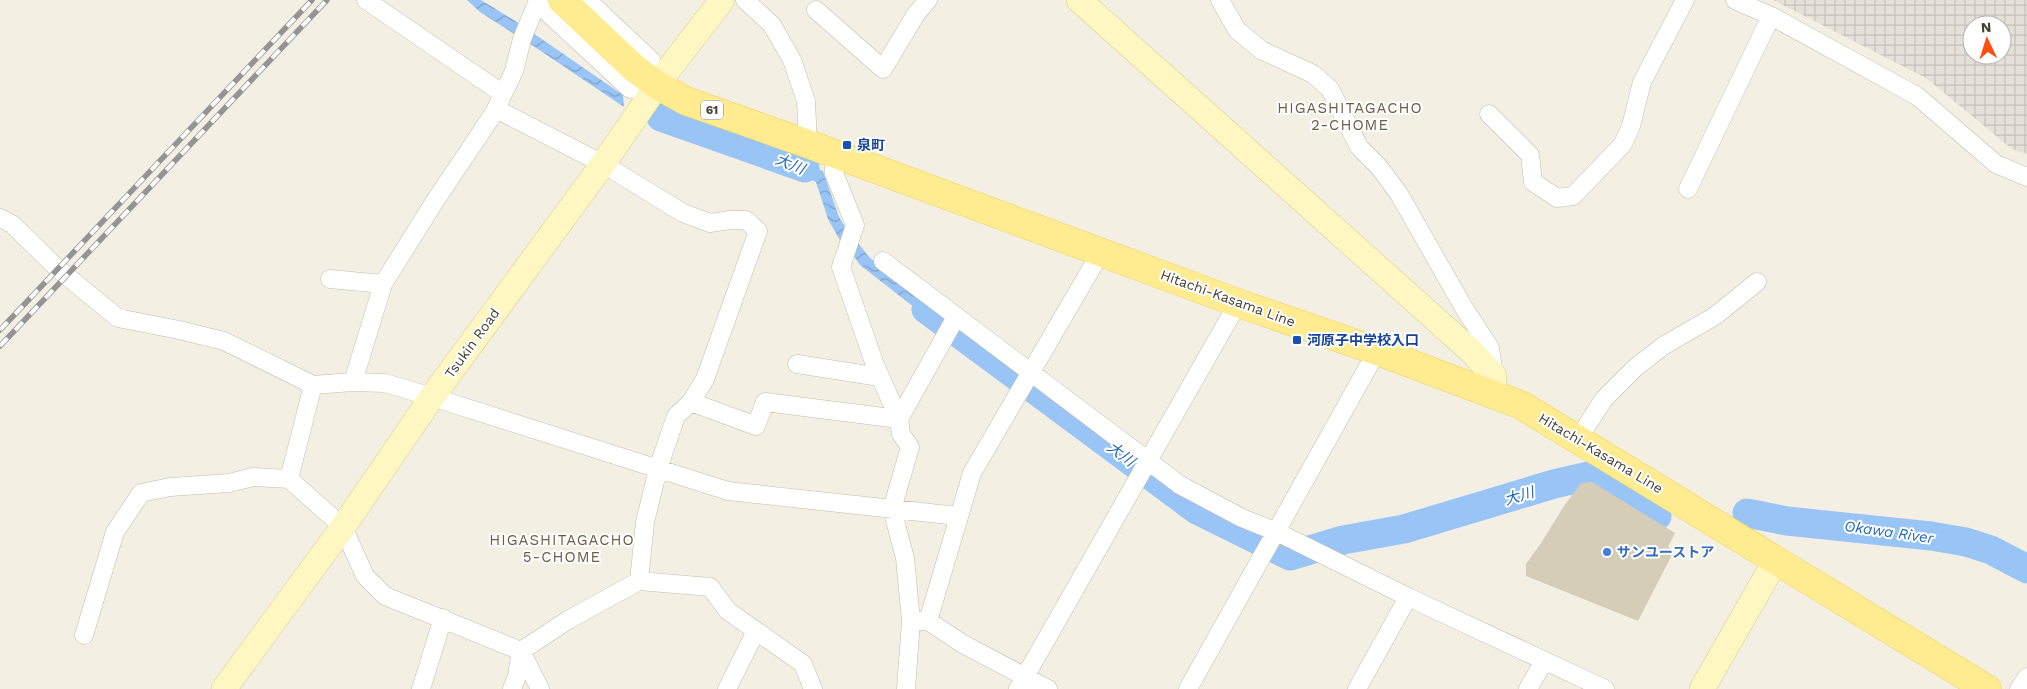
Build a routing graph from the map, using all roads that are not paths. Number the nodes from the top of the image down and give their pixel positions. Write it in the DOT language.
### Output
graph roads {
  1 [pos="366,0"];
  2 [pos="588,0"];
  3 [pos="722,0"];
  4 [pos="745,0"];
  5 [pos="928,0"];
  6 [pos="1078,0"];
  7 [pos="1220,0"];
  8 [pos="1685,0"];
  9 [pos="1736,0"];
  10 [pos="544,1"];
  11 [pos="816,10"];
  12 [pos="1771,16"];
  13 [pos="657,86"];
  14 [pos="500,102"];
  15 [pos="1489,114"];
  16 [pos="808,144"];
  17 [pos="834,154"];
  18 [pos="603,164"];
  19 [pos="2027,177"];
  20 [pos="1688,189"];
  21 [pos="0,218"];
  22 [pos="1101,252"];
  23 [pos="883,261"];
  24 [pos="330,279"];
  25 [pos="1756,282"];
  26 [pos="383,284"];
  27 [pos="1238,303"];
  28 [pos="952,324"];
  29 [pos="1377,351"];
  30 [pos="797,364"];
  31 [pos="880,377"];
  32 [pos="1027,379"];
  33 [pos="353,382"];
  34 [pos="313,385"];
  35 [pos="1494,385"];
  36 [pos="432,397"];
  37 [pos="692,402"];
  38 [pos="899,419"];
  39 [pos="1578,439"];
  40 [pos="1145,468"];
  41 [pos="658,469"];
  42 [pos="288,479"];
  43 [pos="892,509"];
  44 [pos="958,516"];
  45 [pos="344,527"];
  46 [pos="1272,541"];
  47 [pos="1776,560"];
  48 [pos="639,581"];
  49 [pos="1408,597"];
  50 [pos="442,618"];
  51 [pos="920,621"];
  52 [pos="756,631"];
  53 [pos="84,634"];
  54 [pos="521,651"];
  55 [pos="1544,661"];
  56 [pos="2027,677"];
  57 [pos="1022,682"];
  58 [pos="224,689"];
  59 [pos="422,689"];
  60 [pos="512,689"];
  61 [pos="540,689"];
  62 [pos="727,689"];
  63 [pos="813,689"];
  64 [pos="906,689"];
  65 [pos="1048,689"];
  66 [pos="1188,689"];
  67 [pos="1356,689"];
  68 [pos="1528,689"];
  69 [pos="1605,689"];
  70 [pos="1702,689"];
  71 [pos="1987,689"];
  72 [pos="2019,689"];
  1 -- 14 [label="street"];
  2 -- 13 [label="street"];
  3 -- 13 [label="street, Tsukin Road"];
  4 -- 16 [label="street"];
  5 -- 11 [label="street"];
  6 -- 35 [label="street"];
  7 -- 35 [label="street"];
  8 -- 15 [label="street"];
  9 -- 12 [label="street"];
  10 -- 13 [label="main road, Hitachi-Kasama Line / 61"];
  10 -- 14 [label="street"];
  12 -- 19 [label="street"];
  12 -- 20 [label="street"];
  13 -- 16 [label="main road, Hitachi-Kasama Line / 61"];
  13 -- 18 [label="street, Tsukin Road"];
  14 -- 18 [label="street"];
  14 -- 26 [label="street"];
  16 -- 17 [label="main road, Hitachi-Kasama Line / 61"];
  17 -- 22 [label="main road, Hitachi-Kasama Line / 61"];
  17 -- 31 [label="street"];
  18 -- 36 [label="street, Tsukin Road"];
  18 -- 37 [label="street"];
  21 -- 34 [label="street"];
  22 -- 27 [label="main road, Hitachi-Kasama Line / 61"];
  22 -- 32 [label="street"];
  23 -- 28 [label="street"];
  24 -- 26 [label="street"];
  25 -- 39 [label="street"];
  26 -- 33 [label="street"];
  27 -- 29 [label="main road, Hitachi-Kasama Line / 61"];
  27 -- 40 [label="street"];
  28 -- 32 [label="street"];
  28 -- 38 [label="street"];
  29 -- 35 [label="main road, Hitachi-Kasama Line / 61"];
  29 -- 46 [label="street"];
  30 -- 31 [label="street"];
  31 -- 38 [label="street"];
  32 -- 40 [label="street"];
  32 -- 44 [label="street"];
  33 -- 34 [label="street"];
  33 -- 36 [label="street"];
  34 -- 42 [label="street"];
  35 -- 39 [label="main road, Hitachi-Kasama Line / 61"];
  36 -- 41 [label="street"];
  36 -- 45 [label="street, Tsukin Road"];
  37 -- 38 [label="street"];
  37 -- 41 [label="street"];
  38 -- 43 [label="street"];
  39 -- 47 [label="main road, Hitachi-Kasama Line / 61"];
  40 -- 46 [label="street"];
  40 -- 57 [label="street"];
  41 -- 43 [label="street"];
  41 -- 48 [label="street"];
  42 -- 45 [label="street"];
  42 -- 53 [label="street"];
  43 -- 44 [label="street"];
  43 -- 51 [label="street"];
  44 -- 51 [label="street"];
  45 -- 50 [label="street"];
  45 -- 58 [label="street, Tsukin Road"];
  46 -- 49 [label="street"];
  46 -- 66 [label="street"];
  47 -- 70 [label="street"];
  47 -- 71 [label="main road, Hitachi-Kasama Line / 61"];
  48 -- 52 [label="street"];
  48 -- 54 [label="street"];
  49 -- 55 [label="street"];
  49 -- 67 [label="street"];
  50 -- 54 [label="street"];
  50 -- 59 [label="street"];
  51 -- 57 [label="street"];
  51 -- 64 [label="street"];
  52 -- 62 [label="street"];
  52 -- 63 [label="street"];
  54 -- 60 [label="street"];
  54 -- 61 [label="street"];
  55 -- 68 [label="street"];
  55 -- 69 [label="street"];
  56 -- 72 [label="street"];
  57 -- 65 [label="street"];
}
